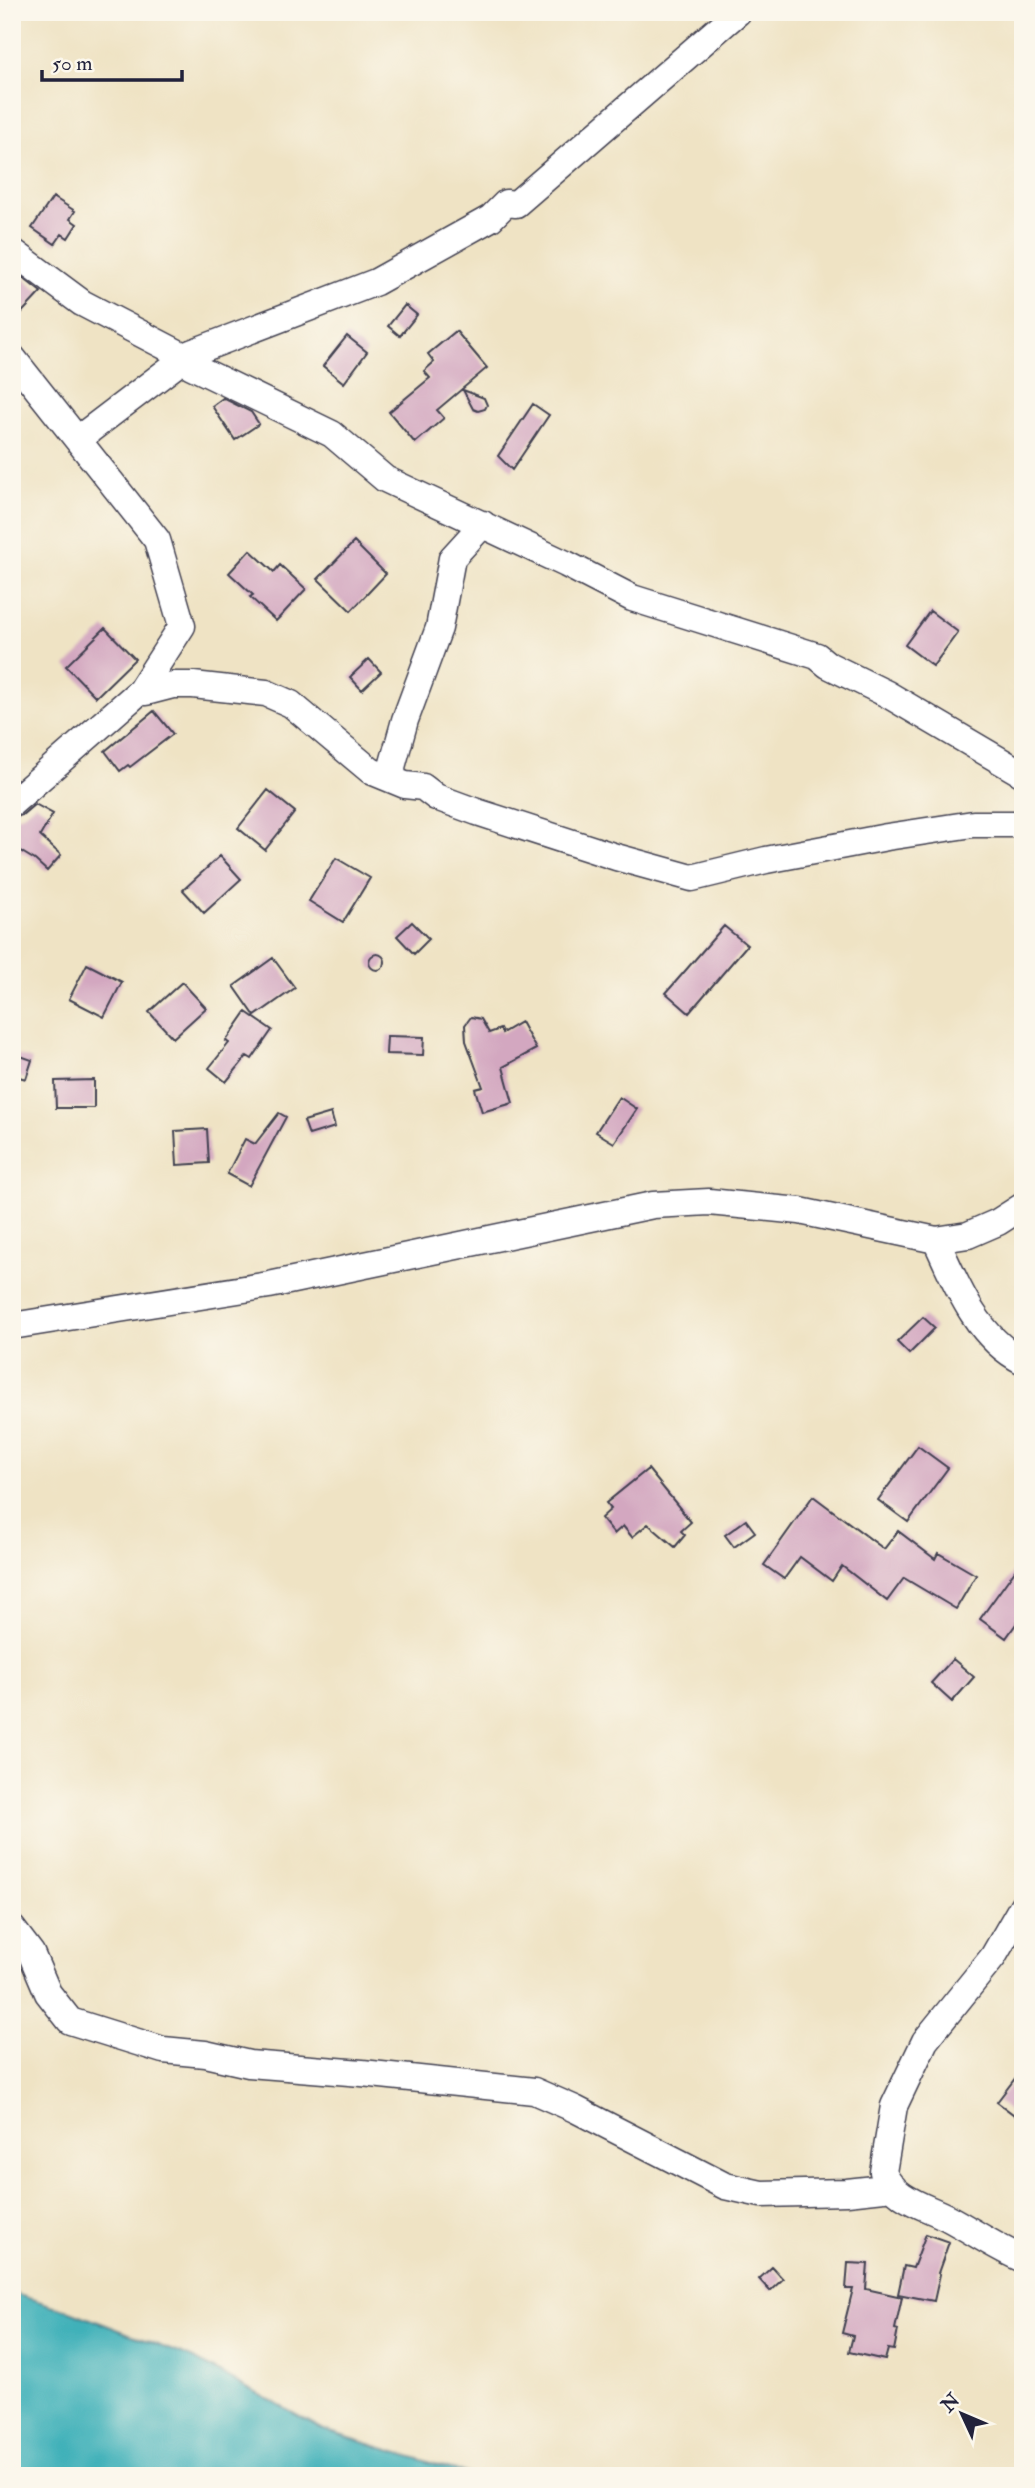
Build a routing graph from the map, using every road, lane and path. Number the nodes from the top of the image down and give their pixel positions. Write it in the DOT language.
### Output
graph roads {
  1 [pos="738,12"];
  2 [pos="12,251"];
  3 [pos="12,357"];
  4 [pos="182,360"];
  5 [pos="78,439"];
  6 [pos="483,524"];
  7 [pos="140,691"];
  8 [pos="1023,774"];
  9 [pos="393,780"];
  10 [pos="12,803"];
  11 [pos="1023,824"];
  12 [pos="1023,1206"];
  13 [pos="936,1240"];
  14 [pos="12,1326"];
  15 [pos="1023,1361"];
  16 [pos="1023,1905"];
  17 [pos="12,1928"];
  18 [pos="894,2187"];
  19 [pos="1023,2259"];
  1 -- 4 [label="street"];
  2 -- 4 [label="street"];
  3 -- 5 [label="street"];
  4 -- 5 [label="street"];
  4 -- 6 [label="street"];
  5 -- 7 [label="street"];
  6 -- 8 [label="street"];
  6 -- 9 [label="street"];
  7 -- 9 [label="street"];
  7 -- 10 [label="street"];
  9 -- 11 [label="street"];
  12 -- 13 [label="street"];
  13 -- 14 [label="street"];
  13 -- 15 [label="street"];
  16 -- 18 [label="street"];
  17 -- 18 [label="street"];
  18 -- 19 [label="street"];
}
